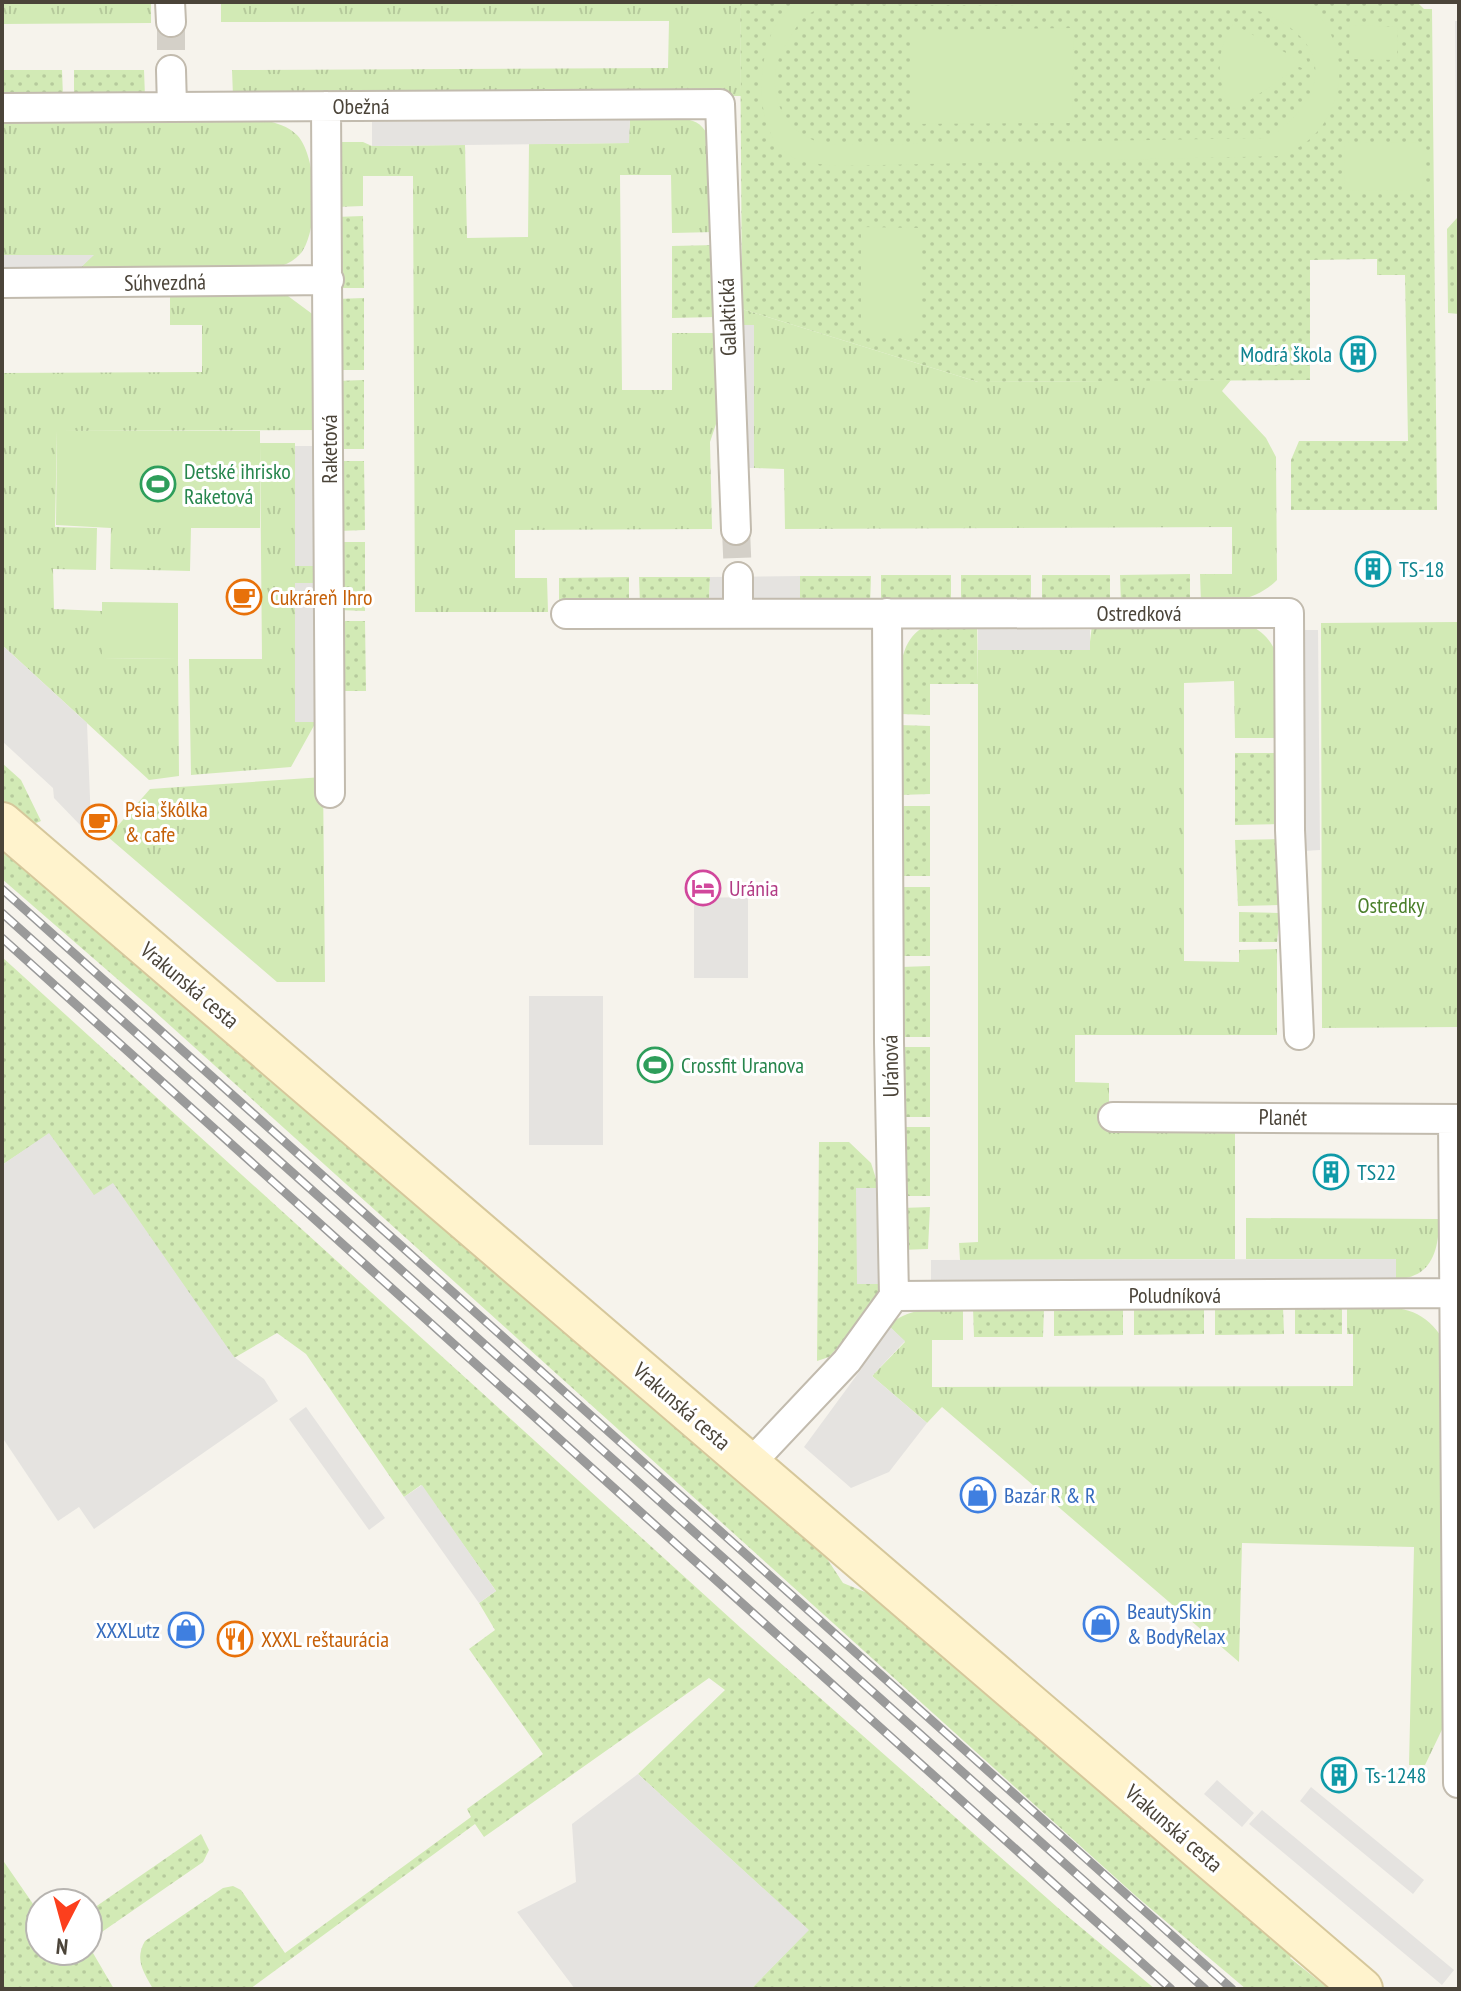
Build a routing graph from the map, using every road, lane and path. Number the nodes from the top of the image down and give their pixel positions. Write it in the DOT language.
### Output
graph roads {
  1 [pos="171,70"];
  2 [pos="720,104"];
  3 [pos="326,106"];
  4 [pos="172,107"];
  5 [pos="2,108"];
  6 [pos="329,280"];
  7 [pos="2,283"];
  8 [pos="736,530"];
  9 [pos="738,577"];
  10 [pos="738,612"];
  11 [pos="887,613"];
  12 [pos="566,614"];
  13 [pos="330,793"];
  14 [pos="2,823"];
  15 [pos="1299,1035"];
  16 [pos="1113,1117"];
  17 [pos="1456,1120"];
  18 [pos="1455,1293"];
  19 [pos="894,1296"];
  20 [pos="749,1465"];
  21 [pos="1458,1783"];
  22 [pos="1362,1989"];
  1 -- 4 [label="street"];
  2 -- 3 [label="street, Obežná"];
  2 -- 8 [label="street, Galaktická"];
  3 -- 4 [label="street, Obežná"];
  3 -- 6 [label="street, Raketová"];
  4 -- 5 [label="street, Obežná"];
  6 -- 7 [label="street, Súhvezdná"];
  6 -- 13 [label="street, Raketová"];
  9 -- 10 [label="street"];
  10 -- 11 [label="street, Ostredková"];
  10 -- 12 [label="street, Ostredková"];
  11 -- 15 [label="street, Ostredková"];
  11 -- 19 [label="street, Uránová"];
  14 -- 20 [label="main road, Vrakunská cesta"];
  16 -- 17 [label="street, Planét"];
  17 -- 18 [label="street, Planét"];
  18 -- 19 [label="street, Poludníková"];
  18 -- 21 [label="street, Planét"];
  19 -- 20 [label="street"];
  20 -- 22 [label="main road, Vrakunská cesta"];
}
